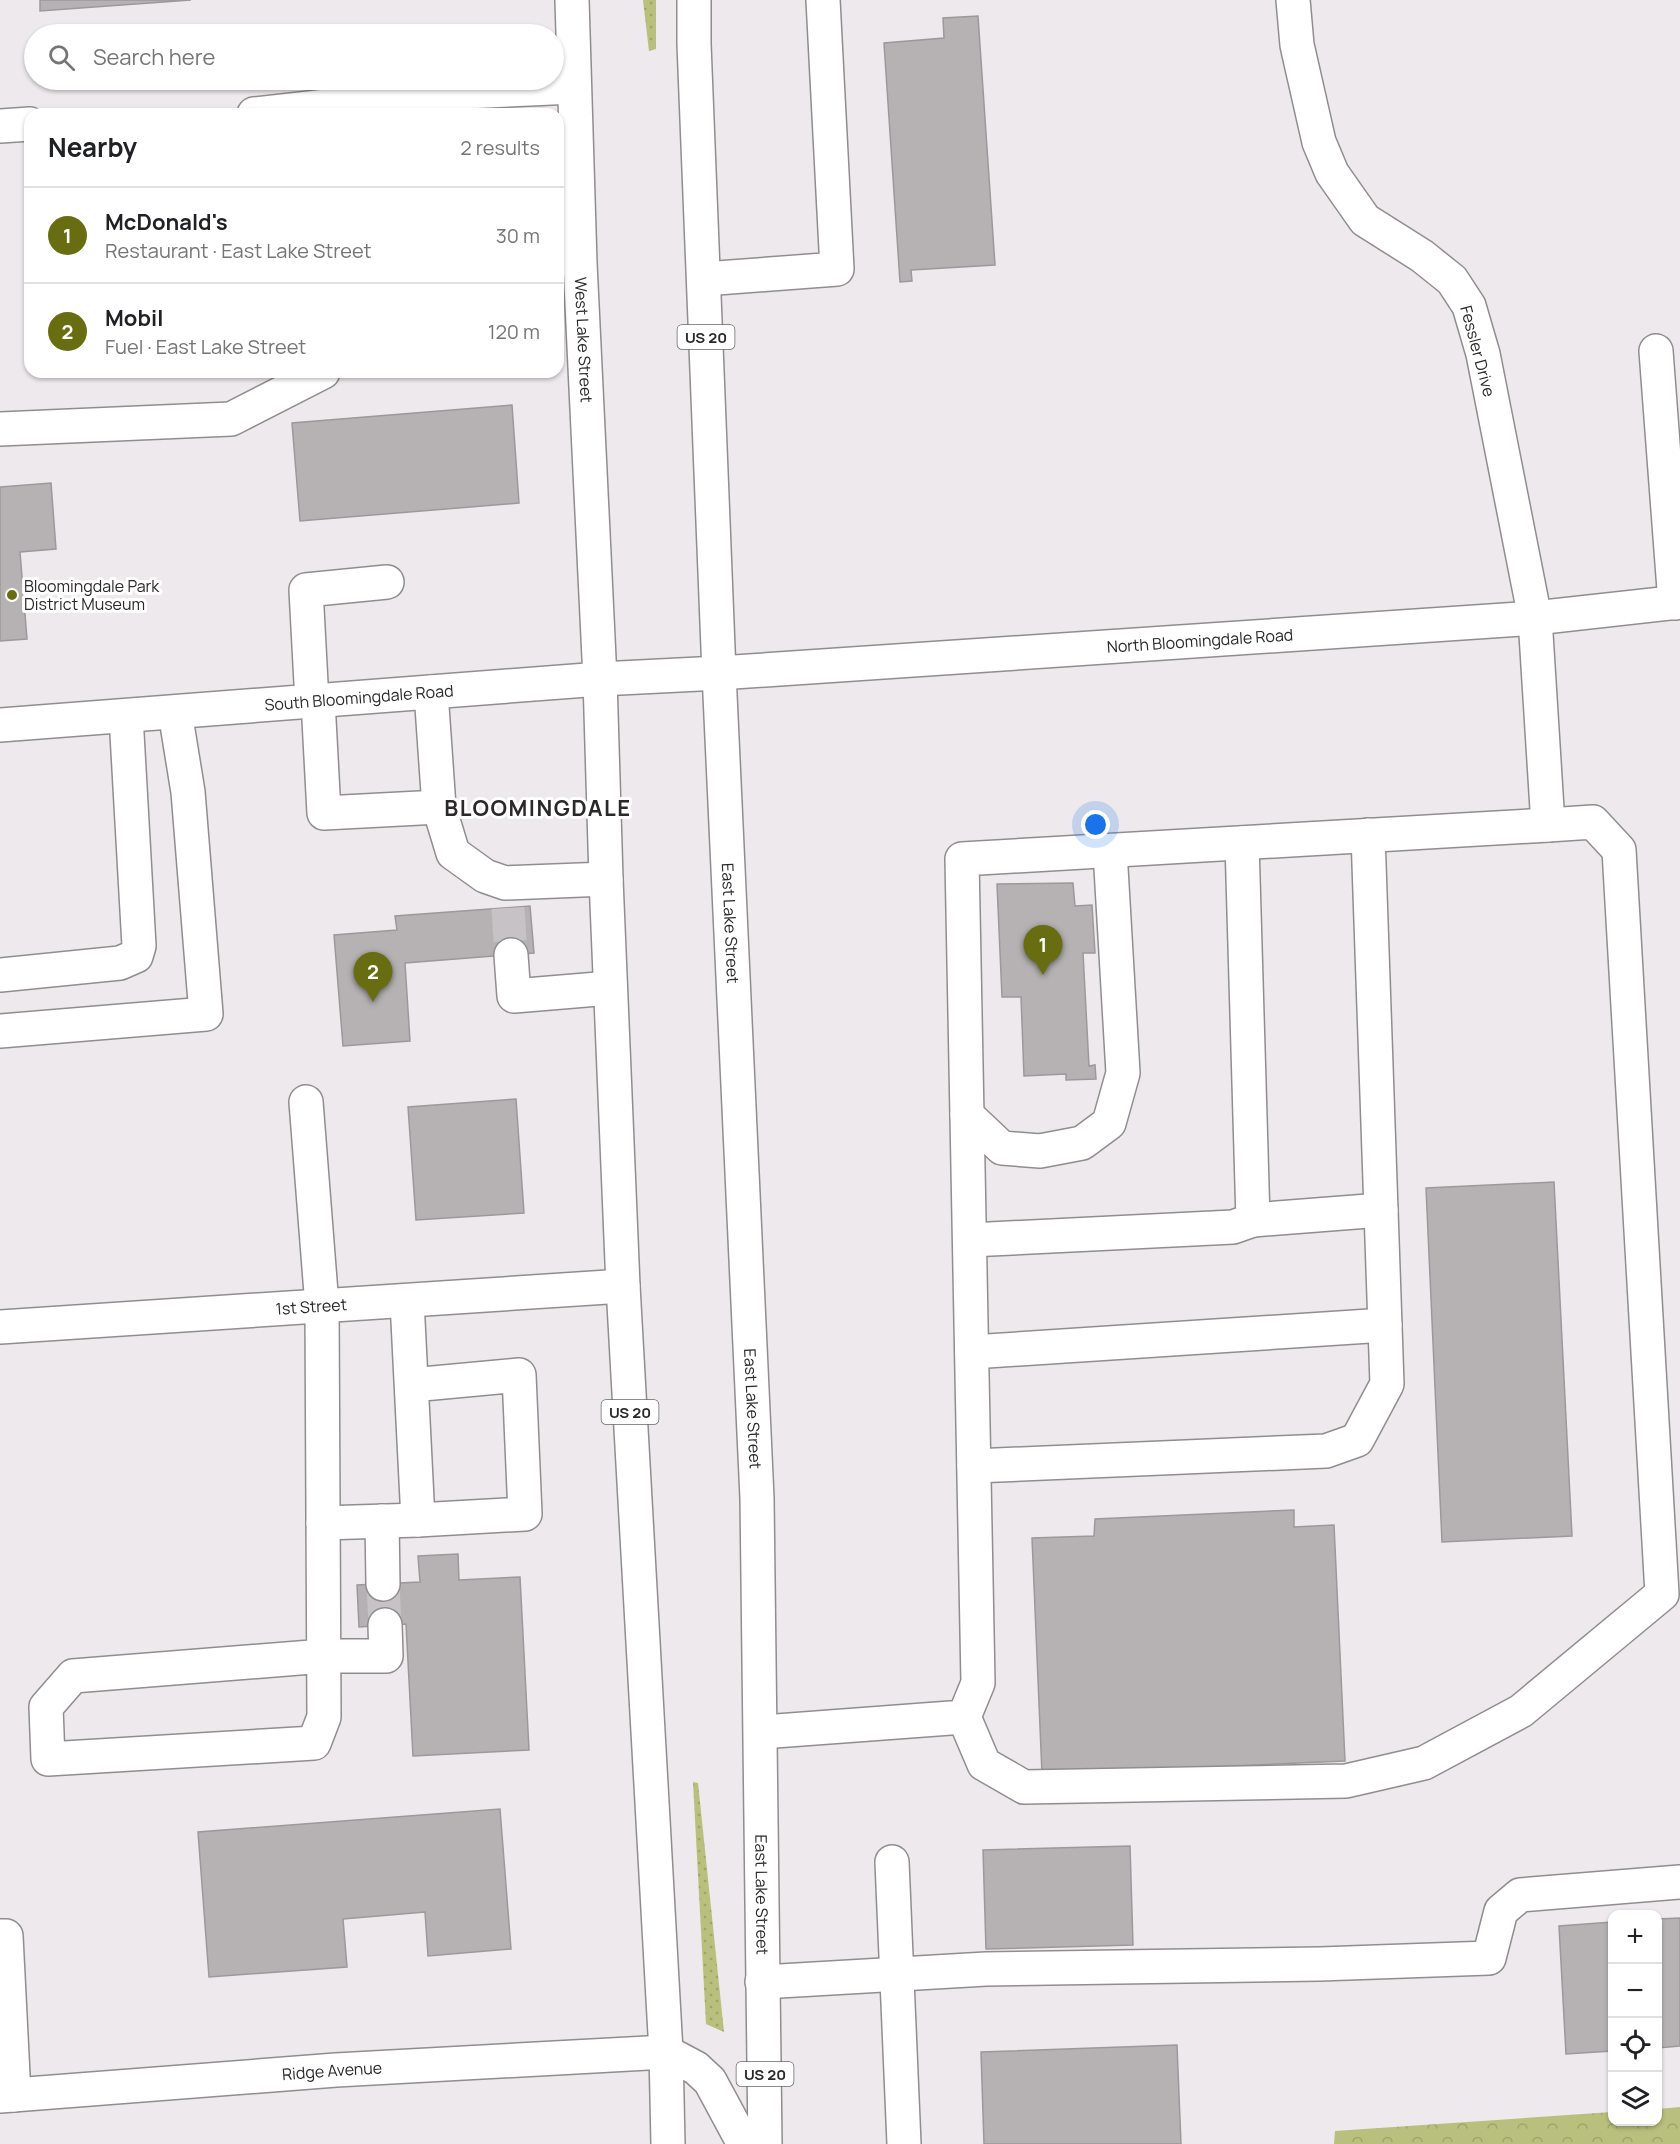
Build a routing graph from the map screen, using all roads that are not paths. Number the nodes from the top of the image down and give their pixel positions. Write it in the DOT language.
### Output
graph roads {
  1 [pos="572,0"];
  2 [pos="694,0"];
  3 [pos="823,0"];
  4 [pos="1293,0"];
  5 [pos="574,87"];
  6 [pos="564,88"];
  7 [pos="551,90"];
  8 [pos="443,104"];
  9 [pos="368,108"];
  10 [pos="24,124"];
  11 [pos="0,126"];
  12 [pos="704,279"];
  13 [pos="1656,351"];
  14 [pos="299,378"];
  15 [pos="275,384"];
  16 [pos="0,429"];
  17 [pos="387,582"];
  18 [pos="1678,602"];
  19 [pos="1535,618"];
  20 [pos="718,673"];
  21 [pos="600,679"];
  22 [pos="431,692"];
  23 [pos="315,701"];
  24 [pos="175,712"];
  25 [pos="126,716"];
  26 [pos="0,725"];
  27 [pos="439,807"];
  28 [pos="1548,825"];
  29 [pos="1368,836"];
  30 [pos="1242,843"];
  31 [pos="1110,851"];
  32 [pos="606,879"];
  33 [pos="511,955"];
  34 [pos="0,975"];
  35 [pos="610,988"];
  36 [pos="0,1031"];
  37 [pos="306,1102"];
  38 [pos="967,1115"];
  39 [pos="1381,1210"];
  40 [pos="1254,1220"];
  41 [pos="970,1240"];
  42 [pos="622,1286"];
  43 [pos="408,1301"];
  44 [pos="322,1306"];
  45 [pos="1385,1325"];
  46 [pos="0,1327"];
  47 [pos="972,1352"];
  48 [pos="412,1385"];
  49 [pos="974,1466"];
  50 [pos="418,1520"];
  51 [pos="382,1521"];
  52 [pos="323,1523"];
  53 [pos="383,1584"];
  54 [pos="385,1625"];
  55 [pos="324,1656"];
  56 [pos="964,1717"];
  57 [pos="761,1732"];
  58 [pos="892,1862"];
  59 [pos="1680,1882"];
  60 [pos="0,1936"];
  61 [pos="897,1974"];
  62 [pos="762,1982"];
  63 [pos="666,2052"];
  64 [pos="7,2096"];
  65 [pos="668,2144"];
  66 [pos="744,2144"];
  67 [pos="765,2144"];
  68 [pos="904,2144"];
  1 -- 5 [label="main road, West Lake Street / US 20"];
  2 -- 12 [label="main road, US 20"];
  3 -- 12 [label="main road"];
  4 -- 19 [label="main road, Fessler Drive"];
  5 -- 6 [label="main road"];
  5 -- 21 [label="main road, West Lake Street / US 20"];
  7 -- 8 [label="main road"];
  8 -- 9 [label="main road"];
  10 -- 11 [label="main road"];
  12 -- 20 [label="main road, US 20"];
  13 -- 18 [label="main road"];
  14 -- 15 [label="main road"];
  15 -- 16 [label="main road"];
  17 -- 23 [label="main road"];
  18 -- 19 [label="main road, North Bloomingdale Road"];
  19 -- 20 [label="main road, North Bloomingdale Road"];
  19 -- 28 [label="main road, Fessler Drive"];
  20 -- 21 [label="main road, South Bloomingdale Road"];
  20 -- 57 [label="main road, East Lake Street / US 20"];
  21 -- 22 [label="main road, South Bloomingdale Road"];
  21 -- 32 [label="main road, US 20"];
  22 -- 23 [label="main road, South Bloomingdale Road"];
  22 -- 27 [label="main road"];
  23 -- 24 [label="main road, South Bloomingdale Road"];
  23 -- 27 [label="main road"];
  24 -- 25 [label="main road, South Bloomingdale Road"];
  24 -- 36 [label="main road"];
  25 -- 26 [label="main road, South Bloomingdale Road"];
  25 -- 34 [label="main road"];
  27 -- 32 [label="main road"];
  28 -- 29 [label="main road"];
  28 -- 56 [label="main road"];
  29 -- 30 [label="main road"];
  29 -- 39 [label="main road"];
  30 -- 31 [label="main road"];
  30 -- 40 [label="main road"];
  31 -- 38 [label="main road"];
  31 -- 38 [label="main road"];
  32 -- 35 [label="main road, US 20"];
  33 -- 35 [label="main road"];
  35 -- 42 [label="main road, US 20"];
  37 -- 44 [label="main road"];
  38 -- 41 [label="main road"];
  39 -- 40 [label="main road"];
  39 -- 45 [label="main road"];
  40 -- 41 [label="main road"];
  41 -- 47 [label="main road"];
  42 -- 43 [label="main road, 1st Street"];
  42 -- 63 [label="main road, US 20"];
  43 -- 44 [label="main road, 1st Street"];
  43 -- 48 [label="main road"];
  44 -- 46 [label="main road, 1st Street"];
  44 -- 52 [label="main road"];
  45 -- 47 [label="main road"];
  45 -- 49 [label="main road"];
  47 -- 49 [label="main road"];
  48 -- 50 [label="main road"];
  48 -- 50 [label="main road"];
  49 -- 56 [label="main road"];
  50 -- 51 [label="main road"];
  51 -- 52 [label="main road"];
  51 -- 53 [label="main road"];
  52 -- 55 [label="main road"];
  54 -- 55 [label="main road"];
  55 -- 55 [label="main road"];
  56 -- 57 [label="main road"];
  57 -- 62 [label="main road, East Lake Street / US 20"];
  58 -- 61 [label="main road"];
  59 -- 61 [label="main road"];
  60 -- 64 [label="main road"];
  61 -- 62 [label="main road"];
  61 -- 68 [label="main road"];
  62 -- 67 [label="main road, East Lake Street / US 20"];
  63 -- 64 [label="main road, Ridge Avenue"];
  63 -- 65 [label="main road, US 20"];
  63 -- 66 [label="main road"];
}
